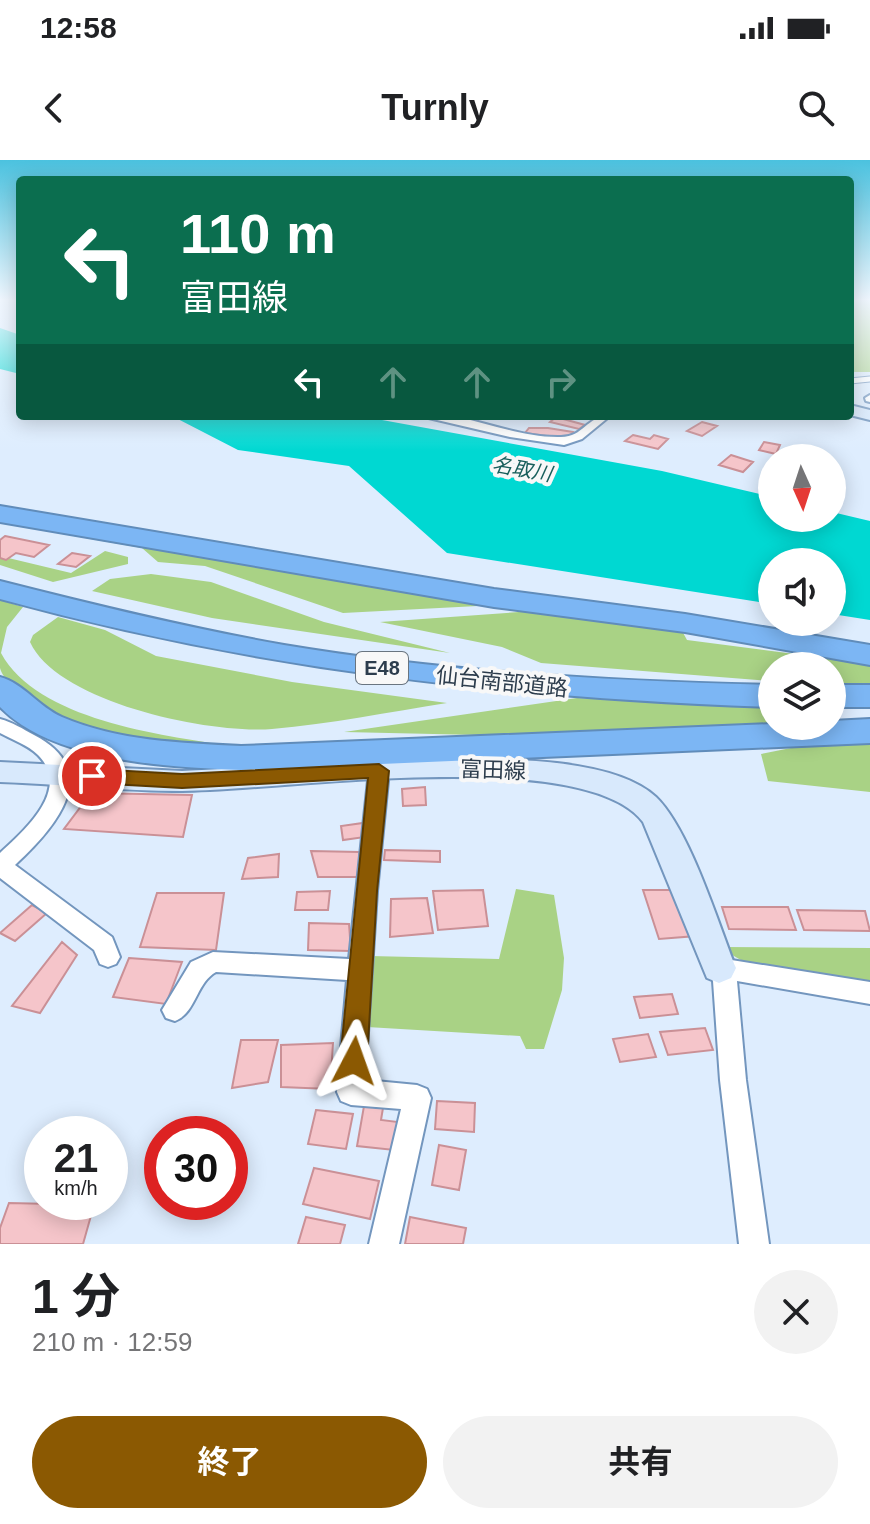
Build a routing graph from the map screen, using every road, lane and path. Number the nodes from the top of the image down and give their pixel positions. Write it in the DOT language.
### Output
graph roads {
  1 [pos="443,420"];
  2 [pos="455,420"];
  3 [pos="599,420"];
  4 [pos="474,427"];
  5 [pos="0,514"];
  6 [pos="0,590"];
  7 [pos="870,655"];
  8 [pos="0,687"];
  9 [pos="758,696"];
  10 [pos="846,696"];
  11 [pos="870,696"];
  12 [pos="0,725"];
  13 [pos="870,731"];
  14 [pos="379,771"];
  15 [pos="0,772"];
  16 [pos="62,775"];
  17 [pos="0,866"];
  18 [pos="108,957"];
  19 [pos="719,968"];
  20 [pos="361,970"];
  21 [pos="870,993"];
  22 [pos="175,1010"];
  23 [pos="384,1244"];
  24 [pos="754,1244"];
  1 -- 4 [label="street"];
  2 -- 4 [label="street"];
  3 -- 4 [label="street"];
  5 -- 7 [label="highway"];
  6 -- 9 [label="highway, 仙台南部道路 / E48"];
  8 -- 13 [label="highway"];
  10 -- 11 [label="highway"];
  12 -- 16 [label="street"];
  14 -- 16 [label="street, 富田線"];
  14 -- 19 [label="street, 富田線"];
  14 -- 20 [label="street"];
  15 -- 16 [label="street, 富田線"];
  16 -- 17 [label="street"];
  17 -- 18 [label="street"];
  19 -- 21 [label="street"];
  19 -- 24 [label="street"];
  20 -- 22 [label="street"];
  20 -- 23 [label="street"];
}
